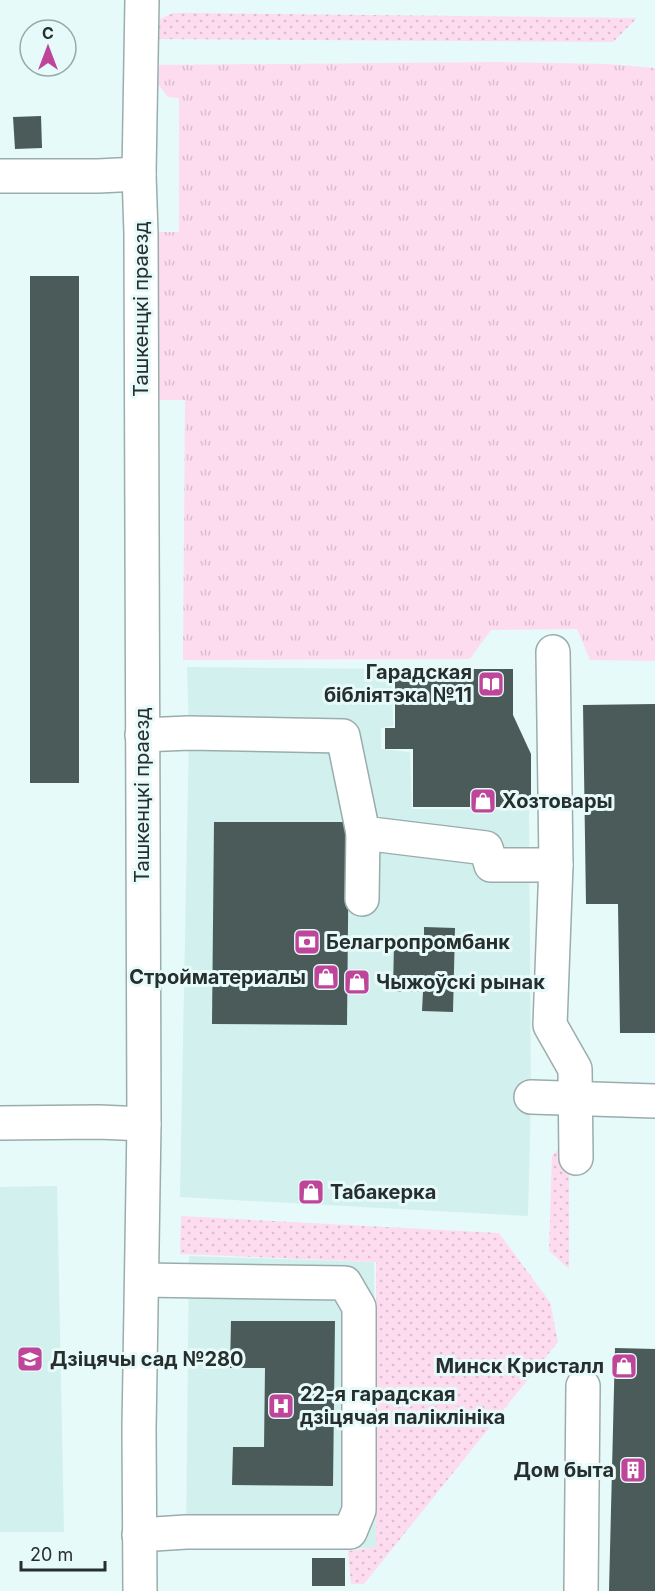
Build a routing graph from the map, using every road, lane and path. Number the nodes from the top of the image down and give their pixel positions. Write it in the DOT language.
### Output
graph roads {
  1 [pos="142,0"];
  2 [pos="139,174"];
  3 [pos="0,176"];
  4 [pos="554,652"];
  5 [pos="142,735"];
  6 [pos="363,833"];
  7 [pos="556,865"];
  8 [pos="362,899"];
  9 [pos="531,1097"];
  10 [pos="576,1100"];
  11 [pos="655,1101"];
  12 [pos="0,1124"];
  13 [pos="144,1124"];
  14 [pos="576,1158"];
  15 [pos="142,1280"];
  16 [pos="583,1386"];
  17 [pos="139,1534"];
  18 [pos="140,1591"];
  19 [pos="581,1591"];
  1 -- 2 [label="street, Ташкенцкі праезд"];
  2 -- 3 [label="street"];
  2 -- 5 [label="street, Ташкенцкі праезд"];
  4 -- 7 [label="street"];
  5 -- 6 [label="street"];
  5 -- 13 [label="street, Ташкенцкі праезд"];
  6 -- 7 [label="street"];
  6 -- 8 [label="street"];
  7 -- 10 [label="street"];
  9 -- 10 [label="street"];
  10 -- 11 [label="street"];
  10 -- 14 [label="street"];
  12 -- 13 [label="street"];
  13 -- 15 [label="street, Ташкенцкі праезд"];
  15 -- 17 [label="street, Ташкенцкі праезд"];
  15 -- 17 [label="street"];
  16 -- 19 [label="street"];
  17 -- 18 [label="street, Ташкенцкі праезд"];
}
